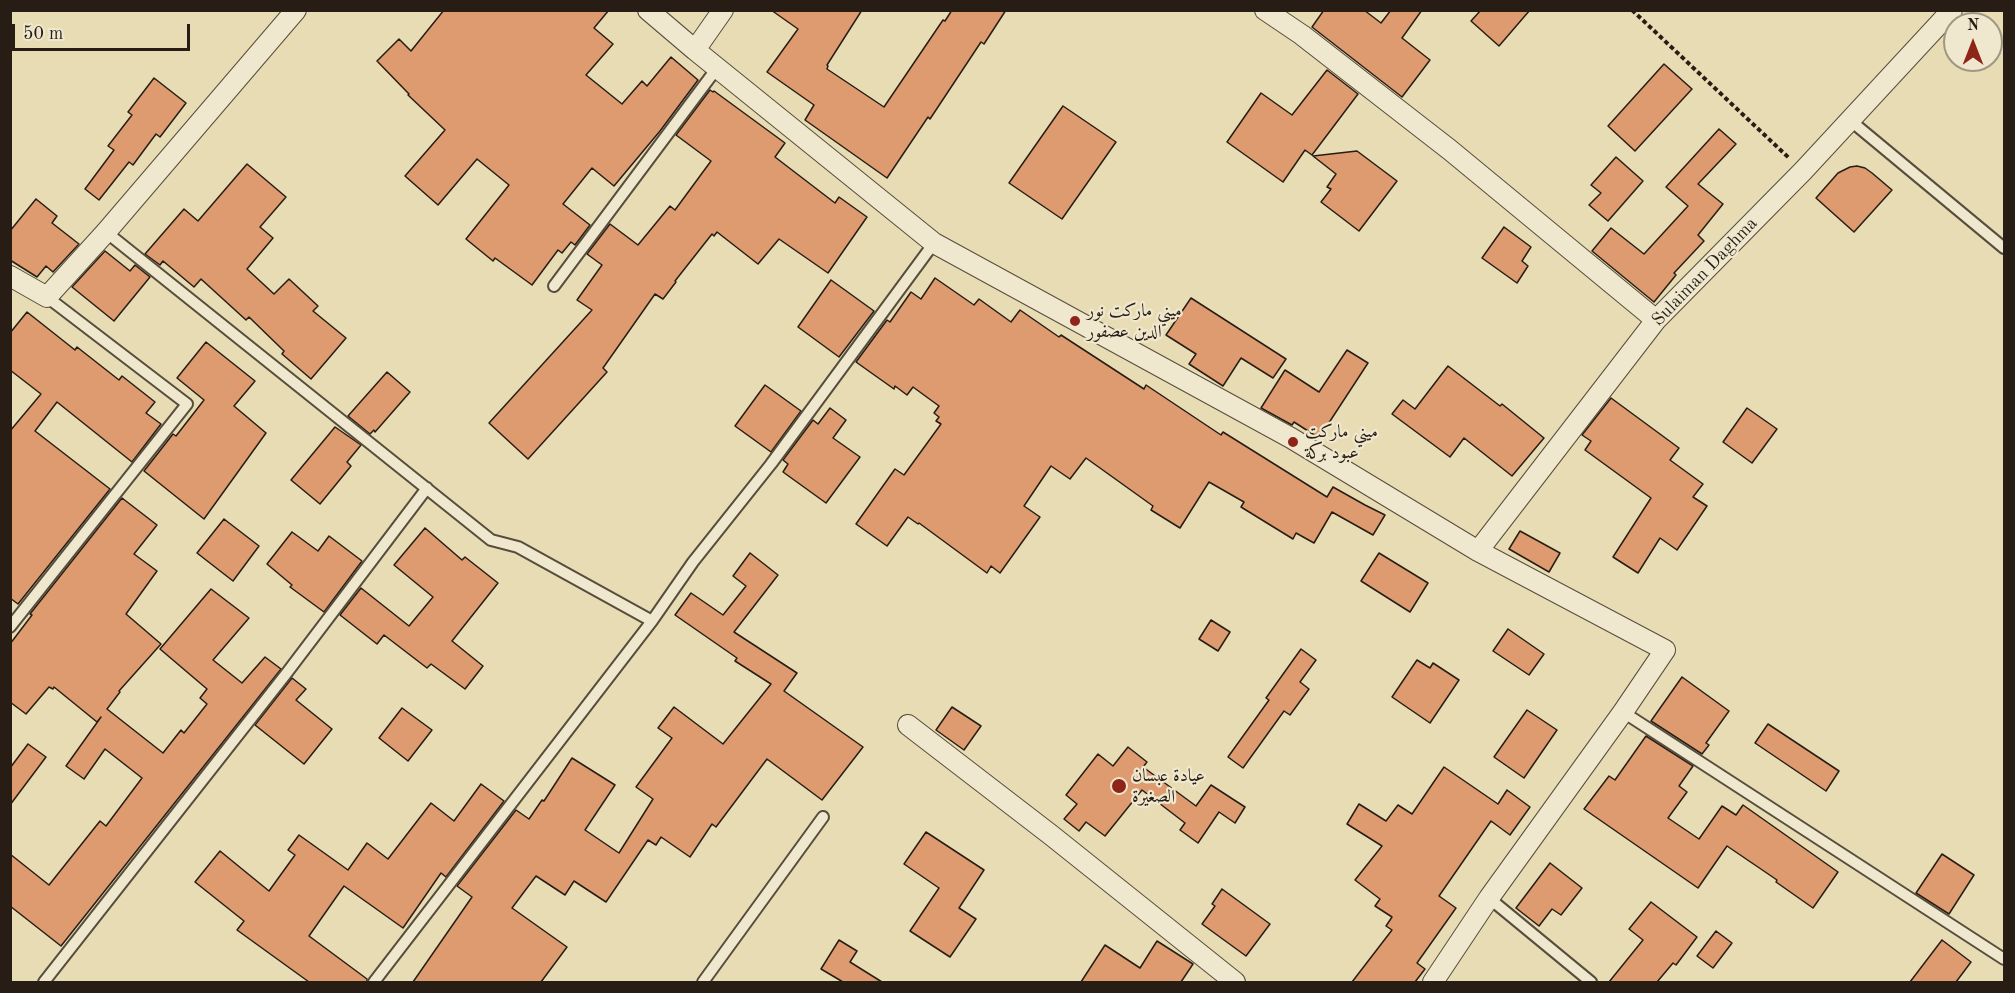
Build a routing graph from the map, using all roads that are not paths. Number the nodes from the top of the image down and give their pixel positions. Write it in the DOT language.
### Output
graph roads {
  1 [pos="296,10"];
  2 [pos="648,10"];
  3 [pos="723,10"];
  4 [pos="1265,10"];
  5 [pos="1952,10"];
  6 [pos="695,50"];
  7 [pos="717,68"];
  8 [pos="1851,122"];
  9 [pos="106,232"];
  10 [pos="934,243"];
  11 [pos="2004,248"];
  12 [pos="10,276"];
  13 [pos="554,286"];
  14 [pos="47,297"];
  15 [pos="1656,320"];
  16 [pos="427,488"];
  17 [pos="1478,551"];
  18 [pos="652,621"];
  19 [pos="10,627"];
  20 [pos="1623,712"];
  21 [pos="908,725"];
  22 [pos="823,817"];
  23 [pos="1489,898"];
  24 [pos="2004,959"];
  25 [pos="44,982"];
  26 [pos="374,982"];
  27 [pos="703,982"];
  28 [pos="1235,982"];
  29 [pos="1433,982"];
  30 [pos="1591,982"];
  1 -- 9 [label="street"];
  2 -- 6 [label="street"];
  3 -- 6 [label="street"];
  4 -- 15 [label="street"];
  5 -- 8 [label="street, Sulaiman Daghma"];
  6 -- 7 [label="street"];
  7 -- 10 [label="street"];
  7 -- 13 [label="lane"];
  8 -- 11 [label="lane"];
  8 -- 15 [label="street, Sulaiman Daghma"];
  9 -- 14 [label="street"];
  9 -- 16 [label="lane"];
  10 -- 17 [label="street"];
  10 -- 18 [label="lane"];
  12 -- 14 [label="street"];
  14 -- 19 [label="lane"];
  15 -- 17 [label="street, Sulaiman Daghma"];
  16 -- 18 [label="lane"];
  16 -- 25 [label="lane"];
  17 -- 20 [label="street"];
  18 -- 26 [label="lane"];
  20 -- 23 [label="street"];
  20 -- 24 [label="lane"];
  21 -- 28 [label="street"];
  22 -- 27 [label="lane"];
  23 -- 29 [label="street"];
  23 -- 30 [label="lane"];
}
